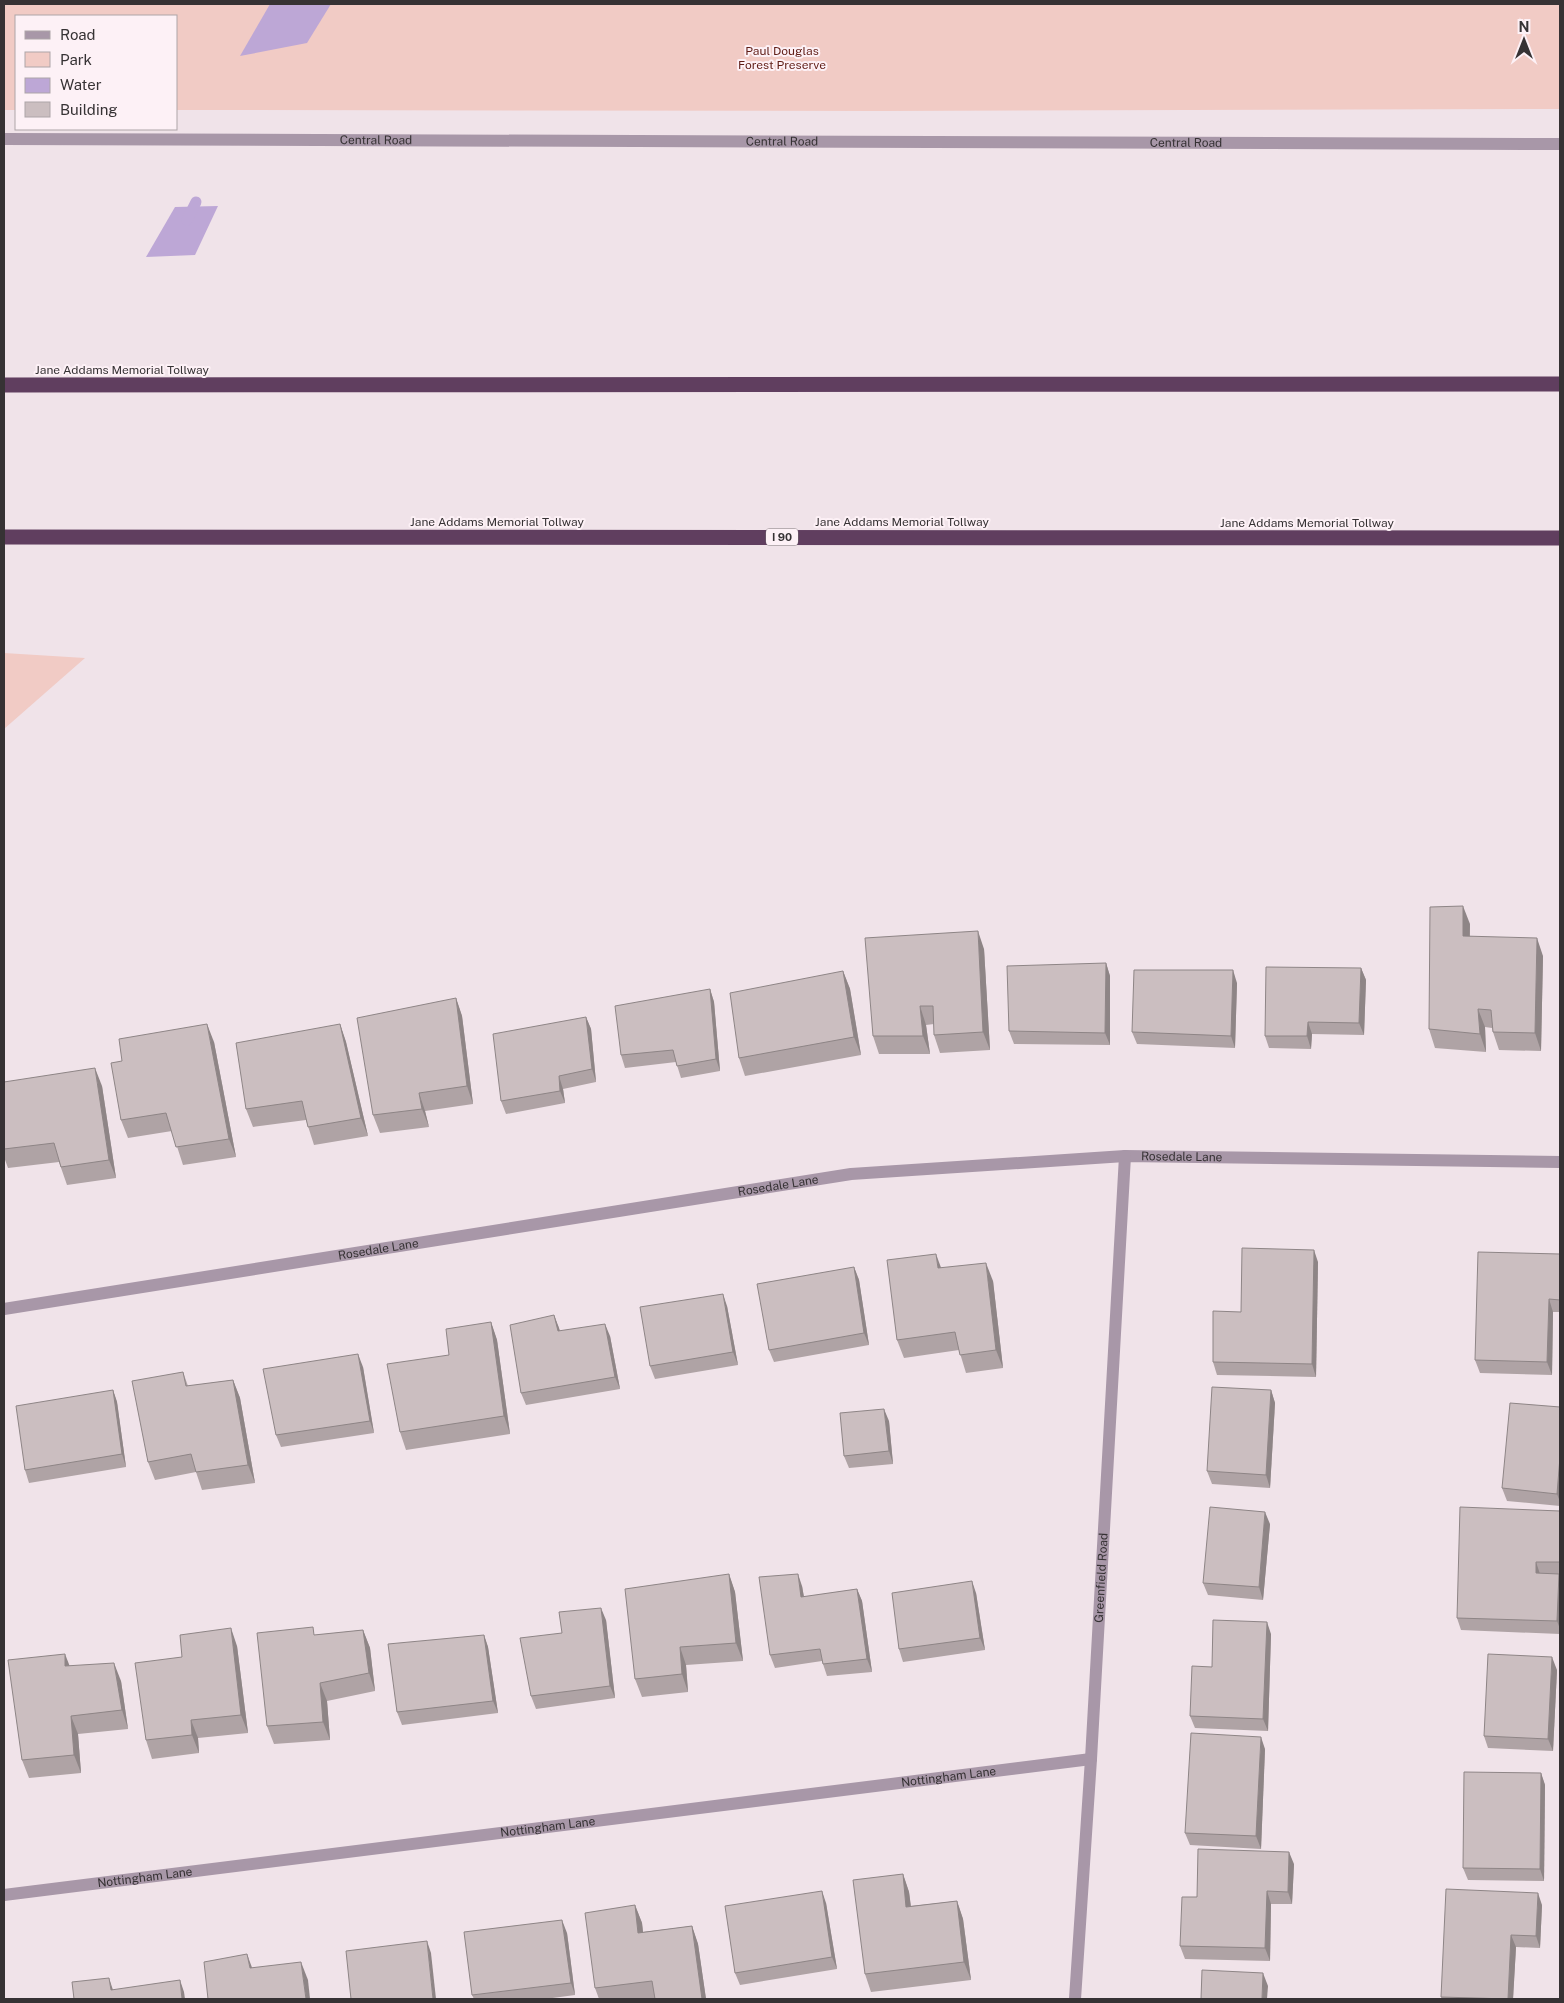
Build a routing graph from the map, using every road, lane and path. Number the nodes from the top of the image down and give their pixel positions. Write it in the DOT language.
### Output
graph roads {
  1 [pos="4,139"];
  2 [pos="1560,144"];
  3 [pos="1560,384"];
  4 [pos="4,385"];
  5 [pos="4,537"];
  6 [pos="1560,538"];
  7 [pos="1125,1156"];
  8 [pos="1560,1162"];
  9 [pos="4,1309"];
  10 [pos="1092,1759"];
  11 [pos="4,1895"];
  12 [pos="1075,1999"];
  1 -- 2 [label="street, Central Road"];
  3 -- 4 [label="highway, Jane Addams Memorial Tollway"];
  5 -- 6 [label="highway, Jane Addams Memorial Tollway / I 90"];
  7 -- 8 [label="street, Rosedale Lane"];
  7 -- 9 [label="street, Rosedale Lane"];
  7 -- 10 [label="street, Greenfield Road"];
  10 -- 11 [label="street, Nottingham Lane"];
  10 -- 12 [label="street, Greenfield Road"];
}
